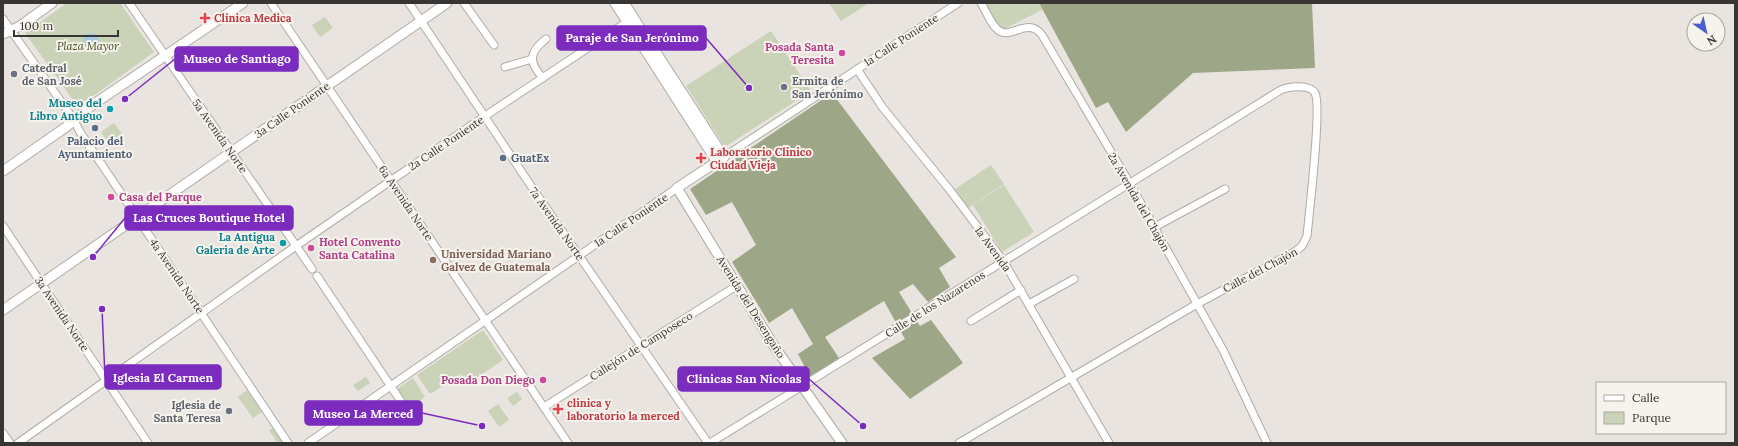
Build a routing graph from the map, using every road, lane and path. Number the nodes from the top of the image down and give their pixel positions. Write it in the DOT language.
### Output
graph roads {
  1 [pos="52,3"];
  2 [pos="129,3"];
  3 [pos="243,3"];
  4 [pos="272,3"];
  5 [pos="408,3"];
  6 [pos="447,3"];
  7 [pos="464,3"];
  8 [pos="615,3"];
  9 [pos="624,3"];
  10 [pos="958,3"];
  11 [pos="981,3"];
  12 [pos="3,19"];
  13 [pos="630,20"];
  14 [pos="420,21"];
  15 [pos="7,32"];
  16 [pos="546,39"];
  17 [pos="494,45"];
  18 [pos="165,56"];
  19 [pos="532,59"];
  20 [pos="505,67"];
  21 [pos="857,69"];
  22 [pos="542,78"];
  23 [pos="327,85"];
  24 [pos="485,116"];
  25 [pos="74,120"];
  26 [pos="231,152"];
  27 [pos="720,159"];
  28 [pos="3,171"];
  29 [pos="391,180"];
  30 [pos="1130,184"];
  31 [pos="677,188"];
  32 [pos="1225,190"];
  33 [pos="138,217"];
  34 [pos="3,226"];
  35 [pos="1153,228"];
  36 [pos="296,246"];
  37 [pos="579,256"];
  38 [pos="1004,262"];
  39 [pos="312,269"];
  40 [pos="317,276"];
  41 [pos="1074,279"];
  42 [pos="42,283"];
  43 [pos="738,285"];
  44 [pos="1021,290"];
  45 [pos="1029,304"];
  46 [pos="1197,304"];
  47 [pos="3,310"];
  48 [pos="201,312"];
  49 [pos="485,320"];
  50 [pos="971,321"];
  51 [pos="641,346"];
  52 [pos="1070,377"];
  53 [pos="106,379"];
  54 [pos="390,386"];
  55 [pos="803,387"];
  56 [pos="404,406"];
  57 [pos="544,407"];
  58 [pos="3,433"];
  59 [pos="10,443"];
  60 [pos="18,443"];
  61 [pos="148,443"];
  62 [pos="288,443"];
  63 [pos="308,443"];
  64 [pos="568,443"];
  65 [pos="709,443"];
  66 [pos="842,443"];
  67 [pos="959,443"];
  68 [pos="1109,443"];
  69 [pos="1267,443"];
  1 -- 15 [label="main road"];
  2 -- 18 [label="street, 5a Avenida Norte"];
  3 -- 18 [label="main road"];
  4 -- 23 [label="street, 6a Avenida Norte"];
  5 -- 14 [label="street, 7a Avenida Norte"];
  6 -- 14 [label="main road, 3a Calle Poniente"];
  7 -- 17 [label="street"];
  8 -- 13 [label="main road"];
  9 -- 13 [label="main road"];
  10 -- 21 [label="street, 1a Calle Poniente"];
  11 -- 30 [label="street, 2a Avenida del Chajón"];
  12 -- 15 [label="street, 4a Avenida Norte"];
  13 -- 22 [label="street, 2a Calle Poniente"];
  13 -- 27 [label="main road"];
  14 -- 23 [label="main road, 3a Calle Poniente"];
  14 -- 24 [label="street, 7a Avenida Norte"];
  15 -- 25 [label="street, 4a Avenida Norte"];
  16 -- 19 [label="street"];
  18 -- 25 [label="main road"];
  18 -- 26 [label="street, 5a Avenida Norte"];
  19 -- 20 [label="street"];
  19 -- 22 [label="street"];
  21 -- 27 [label="street, 1a Calle Poniente"];
  21 -- 38 [label="street, 1a Avenida"];
  22 -- 24 [label="street, 2a Calle Poniente"];
  23 -- 26 [label="main road, 3a Calle Poniente"];
  23 -- 29 [label="street, 6a Avenida Norte"];
  24 -- 29 [label="street, 2a Calle Poniente"];
  24 -- 37 [label="street, 7a Avenida Norte"];
  25 -- 28 [label="main road"];
  25 -- 33 [label="street, 4a Avenida Norte"];
  26 -- 33 [label="main road, 3a Calle Poniente"];
  26 -- 36 [label="street, 5a Avenida Norte"];
  27 -- 31 [label="main road, 1a Calle Poniente"];
  29 -- 36 [label="street, 2a Calle Poniente"];
  29 -- 49 [label="street, 6a Avenida Norte"];
  30 -- 35 [label="street, 2a Avenida del Chajón"];
  30 -- 38 [label="street, Calle de los Nazarenos"];
  30 -- 46 [label="street, Calle del Chajón"];
  31 -- 37 [label="street, 1a Calle Poniente"];
  31 -- 43 [label="main road, Avenida del Desengaño"];
  32 -- 35 [label="street"];
  33 -- 42 [label="main road, 3a Calle Poniente"];
  33 -- 48 [label="street, 4a Avenida Norte"];
  34 -- 42 [label="street, 3a Avenida Norte"];
  35 -- 46 [label="street, 2a Avenida del Chajón"];
  36 -- 39 [label="street, 5a Avenida Norte"];
  36 -- 48 [label="street, 2a Calle Poniente"];
  37 -- 49 [label="street, 1a Calle Poniente"];
  37 -- 51 [label="street, 7a Avenida Norte"];
  38 -- 44 [label="street, 1a Avenida"];
  38 -- 55 [label="street, Calle de los Nazarenos"];
  40 -- 54 [label="street"];
  41 -- 45 [label="street"];
  42 -- 47 [label="main road, 3a Calle Poniente"];
  42 -- 53 [label="street, 3a Avenida Norte"];
  43 -- 51 [label="street, Callejón de Camposeco"];
  43 -- 55 [label="main road, Avenida del Desengaño"];
  44 -- 45 [label="street, 1a Avenida"];
  44 -- 50 [label="street"];
  45 -- 52 [label="street, 1a Avenida"];
  46 -- 52 [label="street, Calle del Chajón"];
  46 -- 69 [label="street, 2a Avenida del Chajón"];
  48 -- 53 [label="street, 2a Calle Poniente"];
  48 -- 62 [label="street, 4a Avenida Norte"];
  49 -- 54 [label="street, 1a Calle Poniente"];
  49 -- 57 [label="street, 6a Avenida Norte"];
  51 -- 57 [label="street, Callejón de Camposeco"];
  51 -- 65 [label="street, 7a Avenida Norte"];
  52 -- 67 [label="street, Calle del Chajón"];
  52 -- 68 [label="street, 1a Avenida"];
  53 -- 60 [label="street, 2a Calle Poniente"];
  53 -- 61 [label="street, 3a Avenida Norte"];
  54 -- 56 [label="street"];
  54 -- 63 [label="street, 1a Calle Poniente"];
  55 -- 65 [label="street, Calle de los Nazarenos"];
  55 -- 66 [label="main road, Avenida del Desengaño"];
  57 -- 64 [label="street, 6a Avenida Norte"];
  58 -- 59 [label="street"];
}
